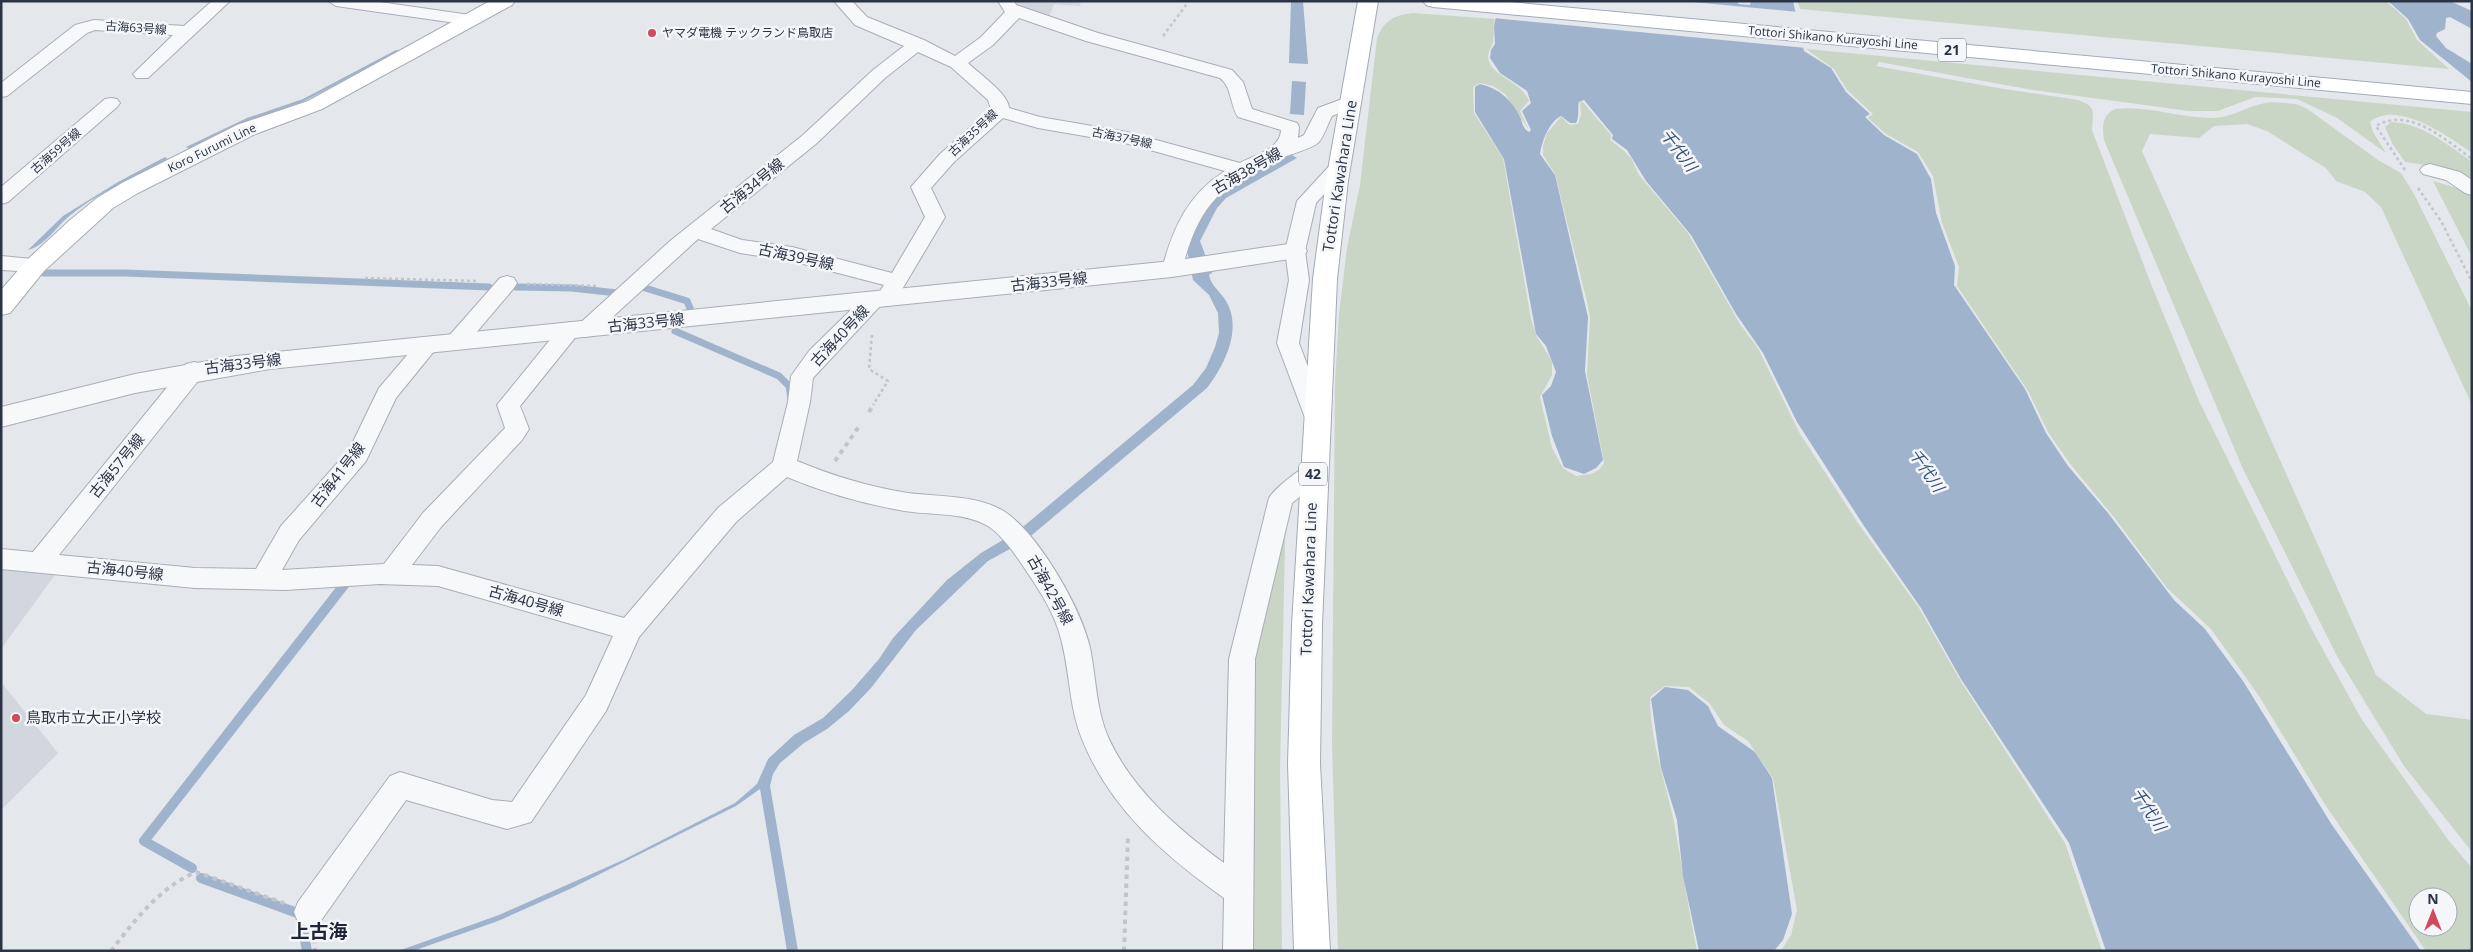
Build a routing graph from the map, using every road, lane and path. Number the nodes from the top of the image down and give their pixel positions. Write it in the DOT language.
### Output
graph roads {
  1 [pos="222,1"];
  2 [pos="336,1"];
  3 [pos="505,1"];
  4 [pos="842,1"];
  5 [pos="1188,1"];
  6 [pos="1368,1"];
  7 [pos="1433,1"];
  8 [pos="1587,1"];
  9 [pos="1011,6"];
  10 [pos="470,20"];
  11 [pos="188,31"];
  12 [pos="918,44"];
  13 [pos="1152,53"];
  14 [pos="956,63"];
  15 [pos="142,74"];
  16 [pos="2472,84"];
  17 [pos="1,92"];
  18 [pos="2472,98"];
  19 [pos="1351,102"];
  20 [pos="111,103"];
  21 [pos="1000,111"];
  22 [pos="1281,151"];
  23 [pos="1340,166"];
  24 [pos="1243,170"];
  25 [pos="2430,170"];
  26 [pos="2472,189"];
  27 [pos="1,198"];
  28 [pos="696,232"];
  29 [pos="1295,251"];
  30 [pos="1,263"];
  31 [pos="36,265"];
  32 [pos="1172,269"];
  33 [pos="507,283"];
  34 [pos="886,293"];
  35 [pos="1,307"];
  36 [pos="578,329"];
  37 [pos="456,342"];
  38 [pos="428,345"];
  39 [pos="194,370"];
  40 [pos="869,412"];
  41 [pos="1,417"];
  42 [pos="1318,424"];
  43 [pos="860,425"];
  44 [pos="784,466"];
  45 [pos="1314,473"];
  46 [pos="820,481"];
  47 [pos="1,559"];
  48 [pos="39,562"];
  49 [pos="391,574"];
  50 [pos="263,579"];
  51 [pos="629,630"];
  52 [pos="1134,804"];
  53 [pos="1239,891"];
  54 [pos="309,912"];
  55 [pos="111,951"];
  56 [pos="1124,951"];
  57 [pos="1238,951"];
  58 [pos="1312,951"];
  1 -- 11 [label="street, 古海63号線"];
  2 -- 10 [label="street"];
  3 -- 10 [label="main road, Koro Furumi Line"];
  4 -- 12 [label="street, 古海35号線"];
  5 -- 13 [label="path"];
  6 -- 19 [label="main road, Tottori Kawahara Line / 42"];
  7 -- 18 [label="main road, Tottori Shikano Kurayoshi Line / 21"];
  8 -- 16 [label="main road, Tottori Shikano Kurayoshi Line / 21"];
  9 -- 13 [label="street"];
  9 -- 14 [label="street"];
  10 -- 31 [label="main road, Koro Furumi Line"];
  11 -- 15 [label="street"];
  11 -- 17 [label="street, 古海63号線"];
  12 -- 14 [label="street, 古海35号線"];
  12 -- 28 [label="street, 古海34号線"];
  13 -- 22 [label="street"];
  14 -- 21 [label="street, 古海35号線"];
  19 -- 22 [label="street, 古海38号線"];
  19 -- 23 [label="main road, Tottori Kawahara Line / 42"];
  20 -- 27 [label="street, 古海59号線"];
  21 -- 24 [label="street, 古海37号線"];
  21 -- 34 [label="street, 古海35号線"];
  22 -- 24 [label="street, 古海38号線"];
  23 -- 29 [label="street"];
  23 -- 42 [label="main road, Tottori Kawahara Line / 42"];
  24 -- 32 [label="street, 古海38号線"];
  25 -- 26 [label="street"];
  28 -- 34 [label="street, 古海39号線"];
  28 -- 36 [label="street, 古海34号線"];
  29 -- 32 [label="street, 古海33号線"];
  29 -- 42 [label="street"];
  30 -- 31 [label="street"];
  31 -- 35 [label="main road, Koro Furumi Line"];
  32 -- 34 [label="street, 古海33号線"];
  33 -- 37 [label="street"];
  34 -- 36 [label="street, 古海33号線"];
  34 -- 40 [label="path"];
  34 -- 44 [label="street, 古海40号線"];
  36 -- 37 [label="street, 古海33号線"];
  36 -- 49 [label="street, 古海34号線"];
  37 -- 38 [label="street, 古海33号線"];
  38 -- 39 [label="street, 古海33号線"];
  38 -- 50 [label="street, 古海41号線"];
  39 -- 41 [label="street, 古海33号線"];
  39 -- 48 [label="street, 古海57号線"];
  42 -- 45 [label="main road, Tottori Kawahara Line / 42"];
  43 -- 46 [label="path"];
  44 -- 46 [label="street, 古海42号線"];
  44 -- 51 [label="street"];
  45 -- 53 [label="street"];
  45 -- 58 [label="main road, Tottori Kawahara Line / 42"];
  46 -- 52 [label="street, 古海42号線"];
  47 -- 48 [label="street, 古海40号線"];
  48 -- 50 [label="street, 古海40号線"];
  49 -- 50 [label="street, 古海40号線"];
  49 -- 51 [label="street, 古海40号線"];
  51 -- 54 [label="street"];
  52 -- 53 [label="street, 古海42号線"];
  52 -- 56 [label="path"];
  53 -- 57 [label="street"];
  54 -- 55 [label="path"];
}
